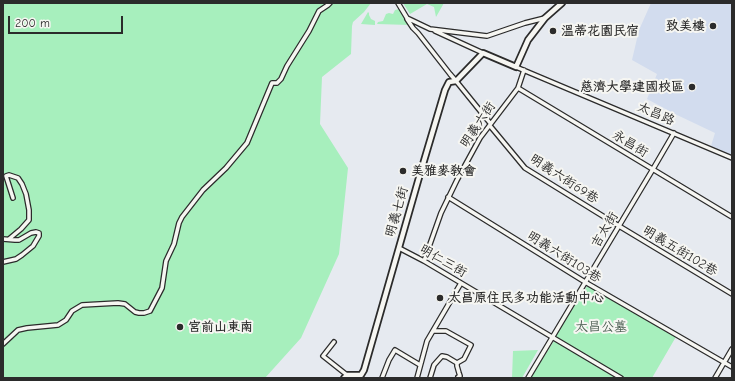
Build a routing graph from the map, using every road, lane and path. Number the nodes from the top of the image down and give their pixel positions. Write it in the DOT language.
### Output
graph roads {
  1 [pos="330,3"];
  2 [pos="398,3"];
  3 [pos="562,3"];
  4 [pos="407,18"];
  5 [pos="545,18"];
  6 [pos="430,29"];
  7 [pos="483,53"];
  8 [pos="516,67"];
  9 [pos="524,70"];
  10 [pos="456,81"];
  11 [pos="518,88"];
  12 [pos="490,124"];
  13 [pos="674,133"];
  14 [pos="732,158"];
  15 [pos="653,169"];
  16 [pos="448,197"];
  17 [pos="13,198"];
  18 [pos="732,217"];
  19 [pos="618,226"];
  20 [pos="3,239"];
  21 [pos="9,240"];
  22 [pos="399,248"];
  23 [pos="424,261"];
  24 [pos="3,262"];
  25 [pos="585,282"];
  26 [pos="461,283"];
  27 [pos="732,294"];
  28 [pos="433,331"];
  29 [pos="552,337"];
  30 [pos="334,342"];
  31 [pos="3,344"];
  32 [pos="732,349"];
  33 [pos="724,362"];
  34 [pos="457,363"];
  35 [pos="420,365"];
  36 [pos="732,367"];
  37 [pos="363,376"];
  38 [pos="346,377"];
  39 [pos="458,377"];
  40 [pos="382,378"];
  41 [pos="417,378"];
  42 [pos="430,378"];
  43 [pos="528,378"];
  44 [pos="621,378"];
  45 [pos="715,378"];
  1 -- 31 [label="street"];
  2 -- 4 [label="street, 明義六街69巷"];
  3 -- 5 [label="street"];
  4 -- 6 [label="street"];
  4 -- 10 [label="street, 明義六街69巷"];
  5 -- 6 [label="street"];
  5 -- 8 [label="street"];
  6 -- 7 [label="street"];
  7 -- 8 [label="street, 太昌路"];
  7 -- 10 [label="street, 明義七街"];
  8 -- 9 [label="street, 太昌路"];
  9 -- 11 [label="street, 明義六街"];
  9 -- 13 [label="street, 太昌路"];
  10 -- 12 [label="street, 明義六街69巷"];
  10 -- 22 [label="street, 明義七街"];
  11 -- 12 [label="street, 明義六街"];
  11 -- 15 [label="street, 永昌街"];
  12 -- 16 [label="street, 明義六街"];
  12 -- 19 [label="street, 明義六街69巷"];
  13 -- 14 [label="street, 太昌路"];
  13 -- 15 [label="street, 吉太街"];
  15 -- 18 [label="street, 永昌街"];
  15 -- 19 [label="street, 吉太街"];
  16 -- 23 [label="street, 明義六街"];
  16 -- 25 [label="street, 明義六街103巷"];
  17 -- 21 [label="street"];
  19 -- 25 [label="street, 吉太街"];
  19 -- 27 [label="street, 明義五街102巷"];
  20 -- 21 [label="street"];
  21 -- 24 [label="street"];
  22 -- 23 [label="street, 明仁三街"];
  22 -- 37 [label="street, 明義七街"];
  23 -- 26 [label="street, 明仁三街"];
  25 -- 29 [label="street, 吉太街"];
  25 -- 33 [label="street, 明義六街103巷"];
  26 -- 28 [label="street"];
  26 -- 29 [label="street, 明仁三街"];
  28 -- 34 [label="street"];
  28 -- 35 [label="street"];
  29 -- 43 [label="street, 吉太街"];
  29 -- 44 [label="street, 明仁三街"];
  30 -- 38 [label="street"];
  32 -- 33 [label="street"];
  33 -- 36 [label="street, 明義六街103巷"];
  33 -- 45 [label="street"];
  34 -- 39 [label="street"];
  34 -- 42 [label="street"];
  35 -- 40 [label="street"];
  35 -- 41 [label="street"];
  37 -- 38 [label="street, 明義七街"];
}
